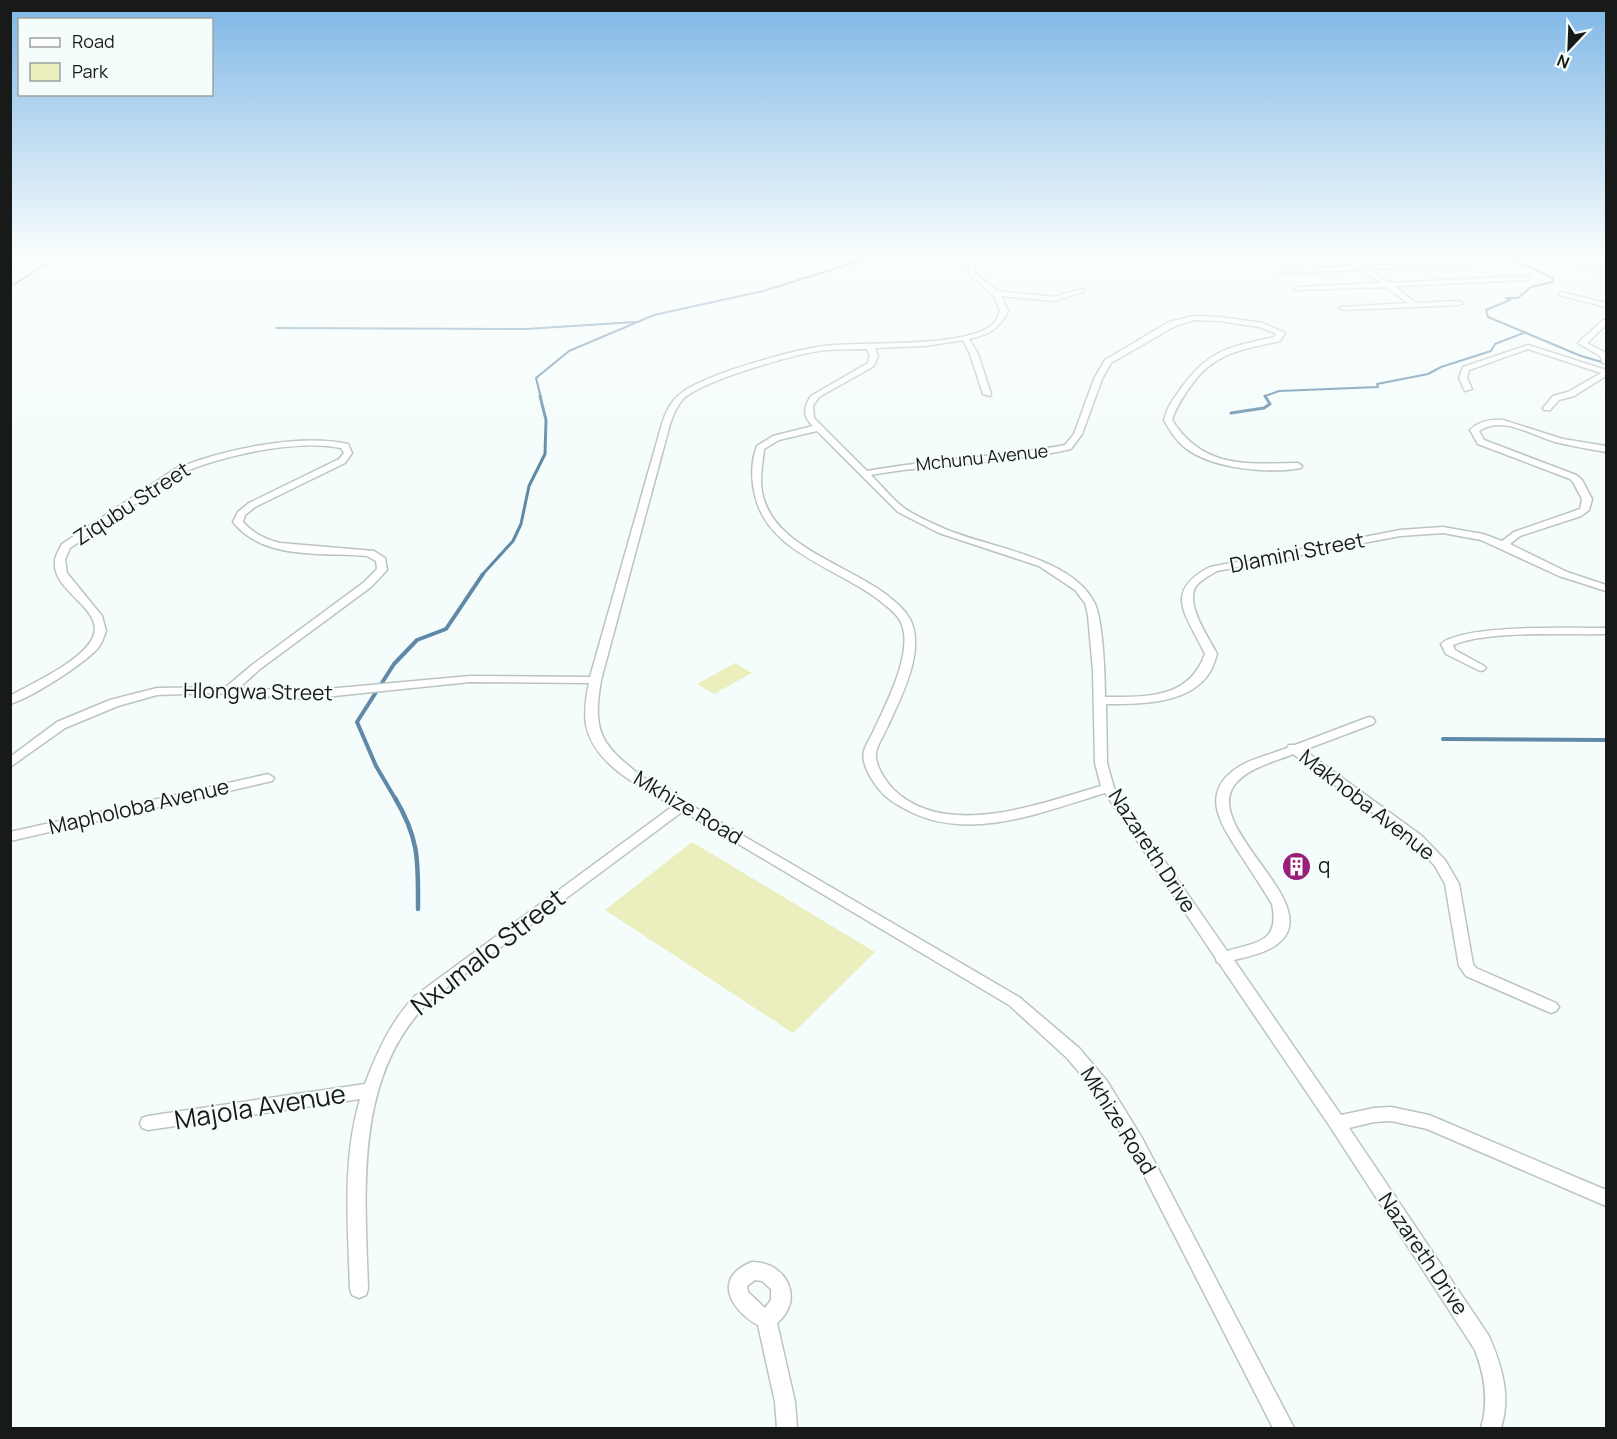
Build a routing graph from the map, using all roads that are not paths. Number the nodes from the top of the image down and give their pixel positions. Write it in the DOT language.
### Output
graph roads {
  1 [pos="997,323"];
  2 [pos="1173,323"];
  3 [pos="1249,323"];
  4 [pos="1605,323"];
  5 [pos="1595,332"];
  6 [pos="1606,335"];
  7 [pos="966,339"];
  8 [pos="870,346"];
  9 [pos="1606,361"];
  10 [pos="1606,373"];
  11 [pos="1468,389"];
  12 [pos="987,394"];
  13 [pos="1547,408"];
  14 [pos="817,428"];
  15 [pos="1606,449"];
  16 [pos="1298,466"];
  17 [pos="864,474"];
  18 [pos="1503,545"];
  19 [pos="1606,588"];
  20 [pos="1606,631"];
  21 [pos="1593,632"];
  22 [pos="1606,642"];
  23 [pos="1480,668"];
  24 [pos="595,680"];
  25 [pos="229,691"];
  26 [pos="10,701"];
  27 [pos="1099,701"];
  28 [pos="1369,721"];
  29 [pos="1293,748"];
  30 [pos="10,763"];
  31 [pos="268,778"];
  32 [pos="1108,788"];
  33 [pos="681,806"];
  34 [pos="10,837"];
  35 [pos="1222,958"];
  36 [pos="1551,1007"];
  37 [pos="371,1090"];
  38 [pos="148,1123"];
  39 [pos="1336,1123"];
  40 [pos="1606,1198"];
  41 [pos="359,1289"];
  42 [pos="766,1319"];
  43 [pos="787,1428"];
  44 [pos="1284,1428"];
  45 [pos="1491,1428"];
  1 -- 7 [label="street, Mkhize Road"];
  2 -- 17 [label="street, Mchunu Avenue"];
  3 -- 16 [label="street, Mchunu Avenue"];
  4 -- 5 [label="street"];
  5 -- 6 [label="street"];
  5 -- 9 [label="street"];
  7 -- 8 [label="street, Mkhize Road"];
  7 -- 12 [label="street"];
  8 -- 14 [label="street"];
  8 -- 24 [label="street, Mkhize Road"];
  10 -- 11 [label="street"];
  10 -- 13 [label="street"];
  14 -- 17 [label="street, Nazareth Drive"];
  14 -- 32 [label="street"];
  15 -- 18 [label="street"];
  17 -- 27 [label="street, Nazareth Drive"];
  18 -- 19 [label="street, Dlamini Street"];
  18 -- 27 [label="street, Dlamini Street"];
  20 -- 21 [label="street"];
  21 -- 22 [label="street"];
  21 -- 23 [label="street"];
  24 -- 25 [label="street, Hlongwa Street"];
  24 -- 33 [label="street, Mkhize Road"];
  25 -- 26 [label="street, Ziqubu Street"];
  25 -- 30 [label="street, Hlongwa Street"];
  27 -- 32 [label="street, Nazareth Drive"];
  28 -- 29 [label="street"];
  29 -- 35 [label="street"];
  29 -- 36 [label="street, Makhoba Avenue"];
  31 -- 34 [label="street, Mapholoba Avenue"];
  32 -- 35 [label="street, Nazareth Drive"];
  33 -- 37 [label="street, Nxumalo Street"];
  33 -- 44 [label="street, Mkhize Road"];
  35 -- 39 [label="street, Nazareth Drive"];
  37 -- 38 [label="street, Majola Avenue"];
  37 -- 41 [label="street, Nxumalo Street"];
  39 -- 40 [label="street"];
  39 -- 45 [label="street, Nazareth Drive"];
  42 -- 43 [label="street"];
}
